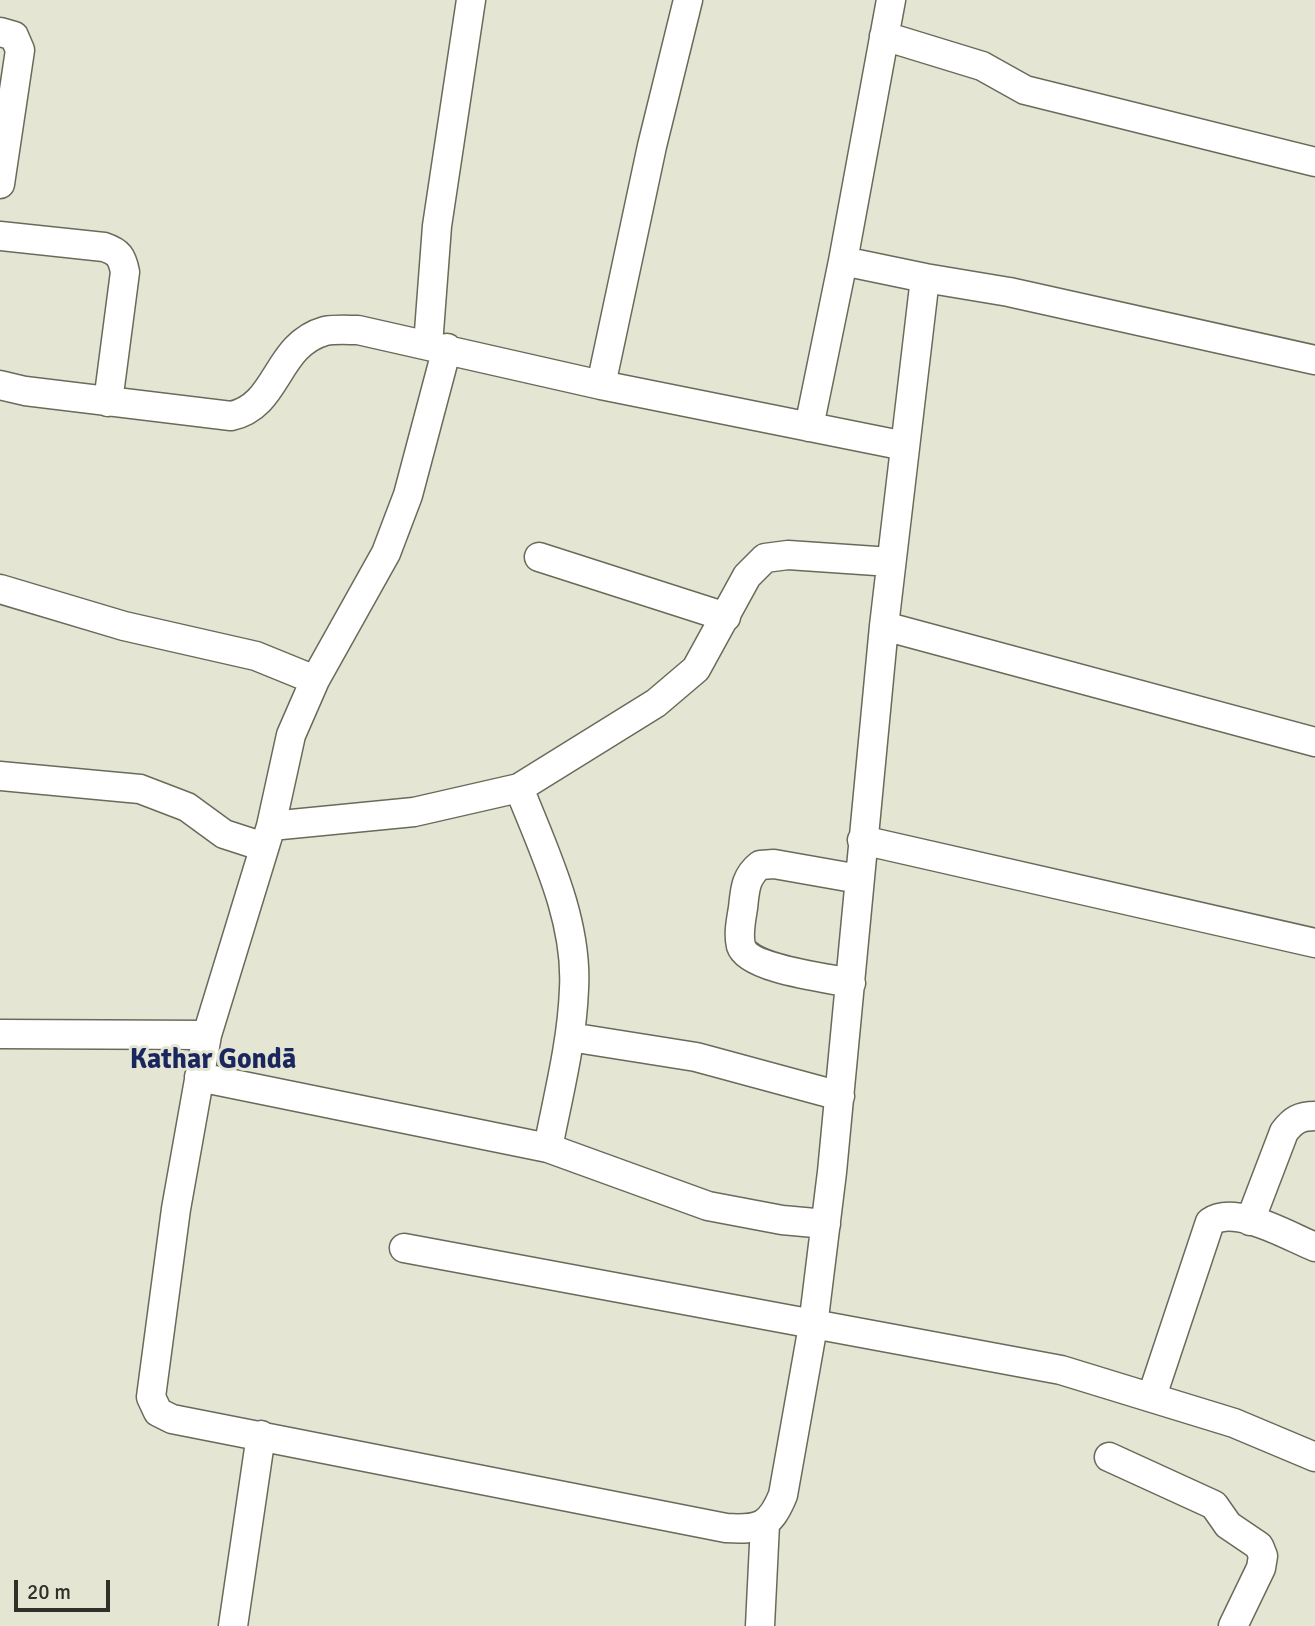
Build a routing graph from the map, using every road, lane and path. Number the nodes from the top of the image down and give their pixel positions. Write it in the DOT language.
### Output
graph roads {
  1 [pos="471,0"];
  2 [pos="688,0"];
  3 [pos="891,0"];
  4 [pos="0,32"];
  5 [pos="884,36"];
  6 [pos="1315,162"];
  7 [pos="0,184"];
  8 [pos="0,236"];
  9 [pos="844,261"];
  10 [pos="925,278"];
  11 [pos="438,346"];
  12 [pos="1315,360"];
  13 [pos="0,385"];
  14 [pos="601,385"];
  15 [pos="108,402"];
  16 [pos="809,427"];
  17 [pos="905,446"];
  18 [pos="539,557"];
  19 [pos="891,562"];
  20 [pos="0,589"];
  21 [pos="726,617"];
  22 [pos="884,626"];
  23 [pos="315,680"];
  24 [pos="1315,742"];
  25 [pos="0,776"];
  26 [pos="519,788"];
  27 [pos="267,836"];
  28 [pos="862,840"];
  29 [pos="859,879"];
  30 [pos="1315,943"];
  31 [pos="851,983"];
  32 [pos="0,1034"];
  33 [pos="207,1035"];
  34 [pos="570,1037"];
  35 [pos="199,1077"];
  36 [pos="841,1096"];
  37 [pos="1315,1116"];
  38 [pos="548,1148"];
  39 [pos="1250,1221"];
  40 [pos="826,1224"];
  41 [pos="1315,1247"];
  42 [pos="404,1248"];
  43 [pos="813,1325"];
  44 [pos="1152,1396"];
  45 [pos="261,1435"];
  46 [pos="1109,1457"];
  47 [pos="1315,1457"];
  48 [pos="765,1524"];
  49 [pos="233,1626"];
  50 [pos="760,1626"];
  51 [pos="1233,1626"];
  1 -- 11 [label="street"];
  2 -- 14 [label="street"];
  3 -- 5 [label="street"];
  4 -- 7 [label="street"];
  5 -- 6 [label="street"];
  5 -- 9 [label="street"];
  8 -- 15 [label="street"];
  9 -- 10 [label="street"];
  9 -- 16 [label="street"];
  10 -- 12 [label="street"];
  10 -- 17 [label="street"];
  11 -- 14 [label="street"];
  11 -- 15 [label="street"];
  11 -- 23 [label="street"];
  13 -- 15 [label="street"];
  14 -- 16 [label="street"];
  16 -- 17 [label="street"];
  17 -- 19 [label="street"];
  18 -- 21 [label="street"];
  19 -- 21 [label="street"];
  19 -- 22 [label="street"];
  20 -- 23 [label="street"];
  21 -- 26 [label="street"];
  22 -- 24 [label="street"];
  22 -- 28 [label="street"];
  23 -- 27 [label="street"];
  25 -- 27 [label="street"];
  26 -- 27 [label="street"];
  26 -- 34 [label="street"];
  27 -- 33 [label="street"];
  28 -- 29 [label="street"];
  28 -- 30 [label="street"];
  29 -- 31 [label="street"];
  29 -- 31 [label="street"];
  31 -- 36 [label="street"];
  32 -- 33 [label="street"];
  33 -- 35 [label="street"];
  34 -- 36 [label="street"];
  34 -- 38 [label="street"];
  35 -- 38 [label="street"];
  35 -- 45 [label="street"];
  36 -- 40 [label="street"];
  37 -- 39 [label="street"];
  38 -- 40 [label="street"];
  39 -- 41 [label="street"];
  39 -- 44 [label="street"];
  40 -- 43 [label="street"];
  42 -- 43 [label="street"];
  43 -- 44 [label="street"];
  43 -- 48 [label="street"];
  44 -- 47 [label="street"];
  45 -- 48 [label="street"];
  45 -- 49 [label="street"];
  46 -- 51 [label="street"];
  48 -- 50 [label="street"];
}
